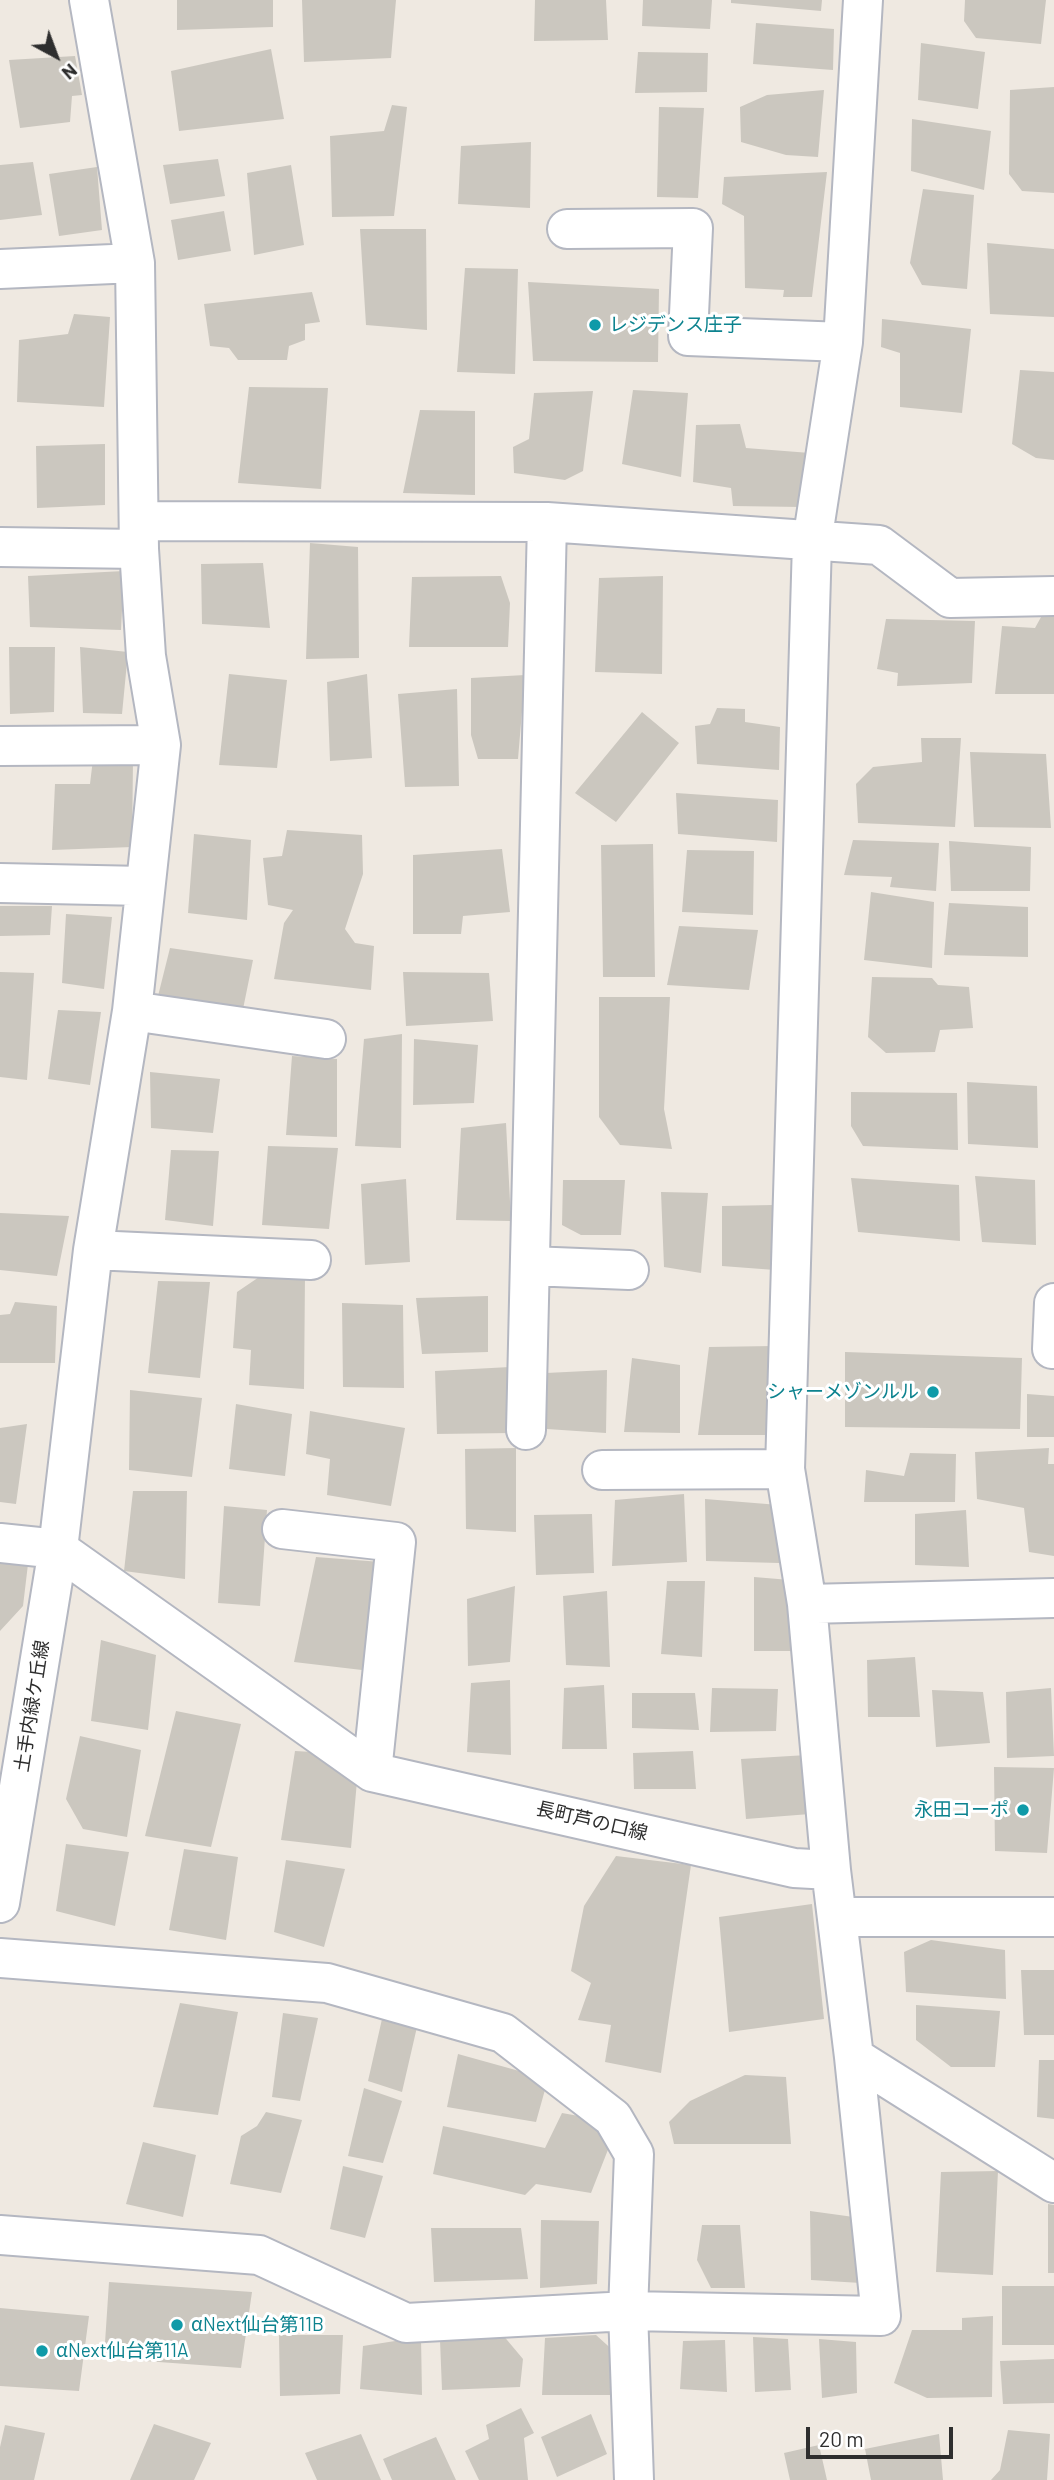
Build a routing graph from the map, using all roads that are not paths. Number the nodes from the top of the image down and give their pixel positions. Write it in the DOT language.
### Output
graph roads {
  1 [pos="89,0"];
  2 [pos="863,0"];
  3 [pos="567,229"];
  4 [pos="135,262"];
  5 [pos="0,269"];
  6 [pos="842,342"];
  7 [pos="547,522"];
  8 [pos="139,535"];
  9 [pos="812,542"];
  10 [pos="0,547"];
  11 [pos="1054,596"];
  12 [pos="161,745"];
  13 [pos="0,746"];
  14 [pos="0,883"];
  15 [pos="144,886"];
  16 [pos="132,1011"];
  17 [pos="326,1039"];
  18 [pos="93,1250"];
  19 [pos="311,1261"];
  20 [pos="530,1266"];
  21 [pos="629,1270"];
  22 [pos="1054,1303"];
  23 [pos="1052,1349"];
  24 [pos="526,1430"];
  25 [pos="785,1469"];
  26 [pos="602,1470"];
  27 [pos="282,1529"];
  28 [pos="0,1543"];
  29 [pos="58,1549"];
  30 [pos="1054,1598"];
  31 [pos="807,1604"];
  32 [pos="372,1772"];
  33 [pos="831,1870"];
  34 [pos="0,1903"];
  35 [pos="837,1917"];
  36 [pos="1054,1917"];
  37 [pos="0,1958"];
  38 [pos="854,2057"];
  39 [pos="1054,2183"];
  40 [pos="0,2235"];
  41 [pos="628,2311"];
  42 [pos="621,2476"];
  1 -- 4 [label="street, 土手内緑ケ丘線"];
  2 -- 6 [label="street"];
  3 -- 6 [label="street"];
  4 -- 5 [label="street"];
  4 -- 8 [label="street, 土手内緑ケ丘線"];
  6 -- 9 [label="street"];
  7 -- 8 [label="street"];
  7 -- 9 [label="street"];
  7 -- 20 [label="street"];
  8 -- 10 [label="street"];
  8 -- 12 [label="street, 土手内緑ケ丘線"];
  9 -- 11 [label="street"];
  9 -- 25 [label="street"];
  12 -- 13 [label="street"];
  12 -- 15 [label="street, 土手内緑ケ丘線"];
  14 -- 15 [label="street"];
  15 -- 16 [label="street, 土手内緑ケ丘線"];
  16 -- 17 [label="street"];
  16 -- 18 [label="street, 土手内緑ケ丘線"];
  18 -- 19 [label="street"];
  18 -- 29 [label="street, 土手内緑ケ丘線"];
  20 -- 21 [label="street"];
  20 -- 24 [label="street"];
  22 -- 23 [label="street"];
  25 -- 26 [label="street"];
  25 -- 31 [label="street"];
  27 -- 32 [label="street"];
  28 -- 29 [label="street, 長町芦の口線"];
  29 -- 32 [label="street, 長町芦の口線"];
  29 -- 34 [label="street, 土手内緑ケ丘線"];
  30 -- 31 [label="street"];
  31 -- 33 [label="street"];
  32 -- 33 [label="street, 長町芦の口線"];
  33 -- 35 [label="street"];
  35 -- 36 [label="street"];
  35 -- 38 [label="street"];
  37 -- 41 [label="street"];
  38 -- 39 [label="street"];
  38 -- 41 [label="street"];
  40 -- 41 [label="street"];
  41 -- 42 [label="street"];
}
